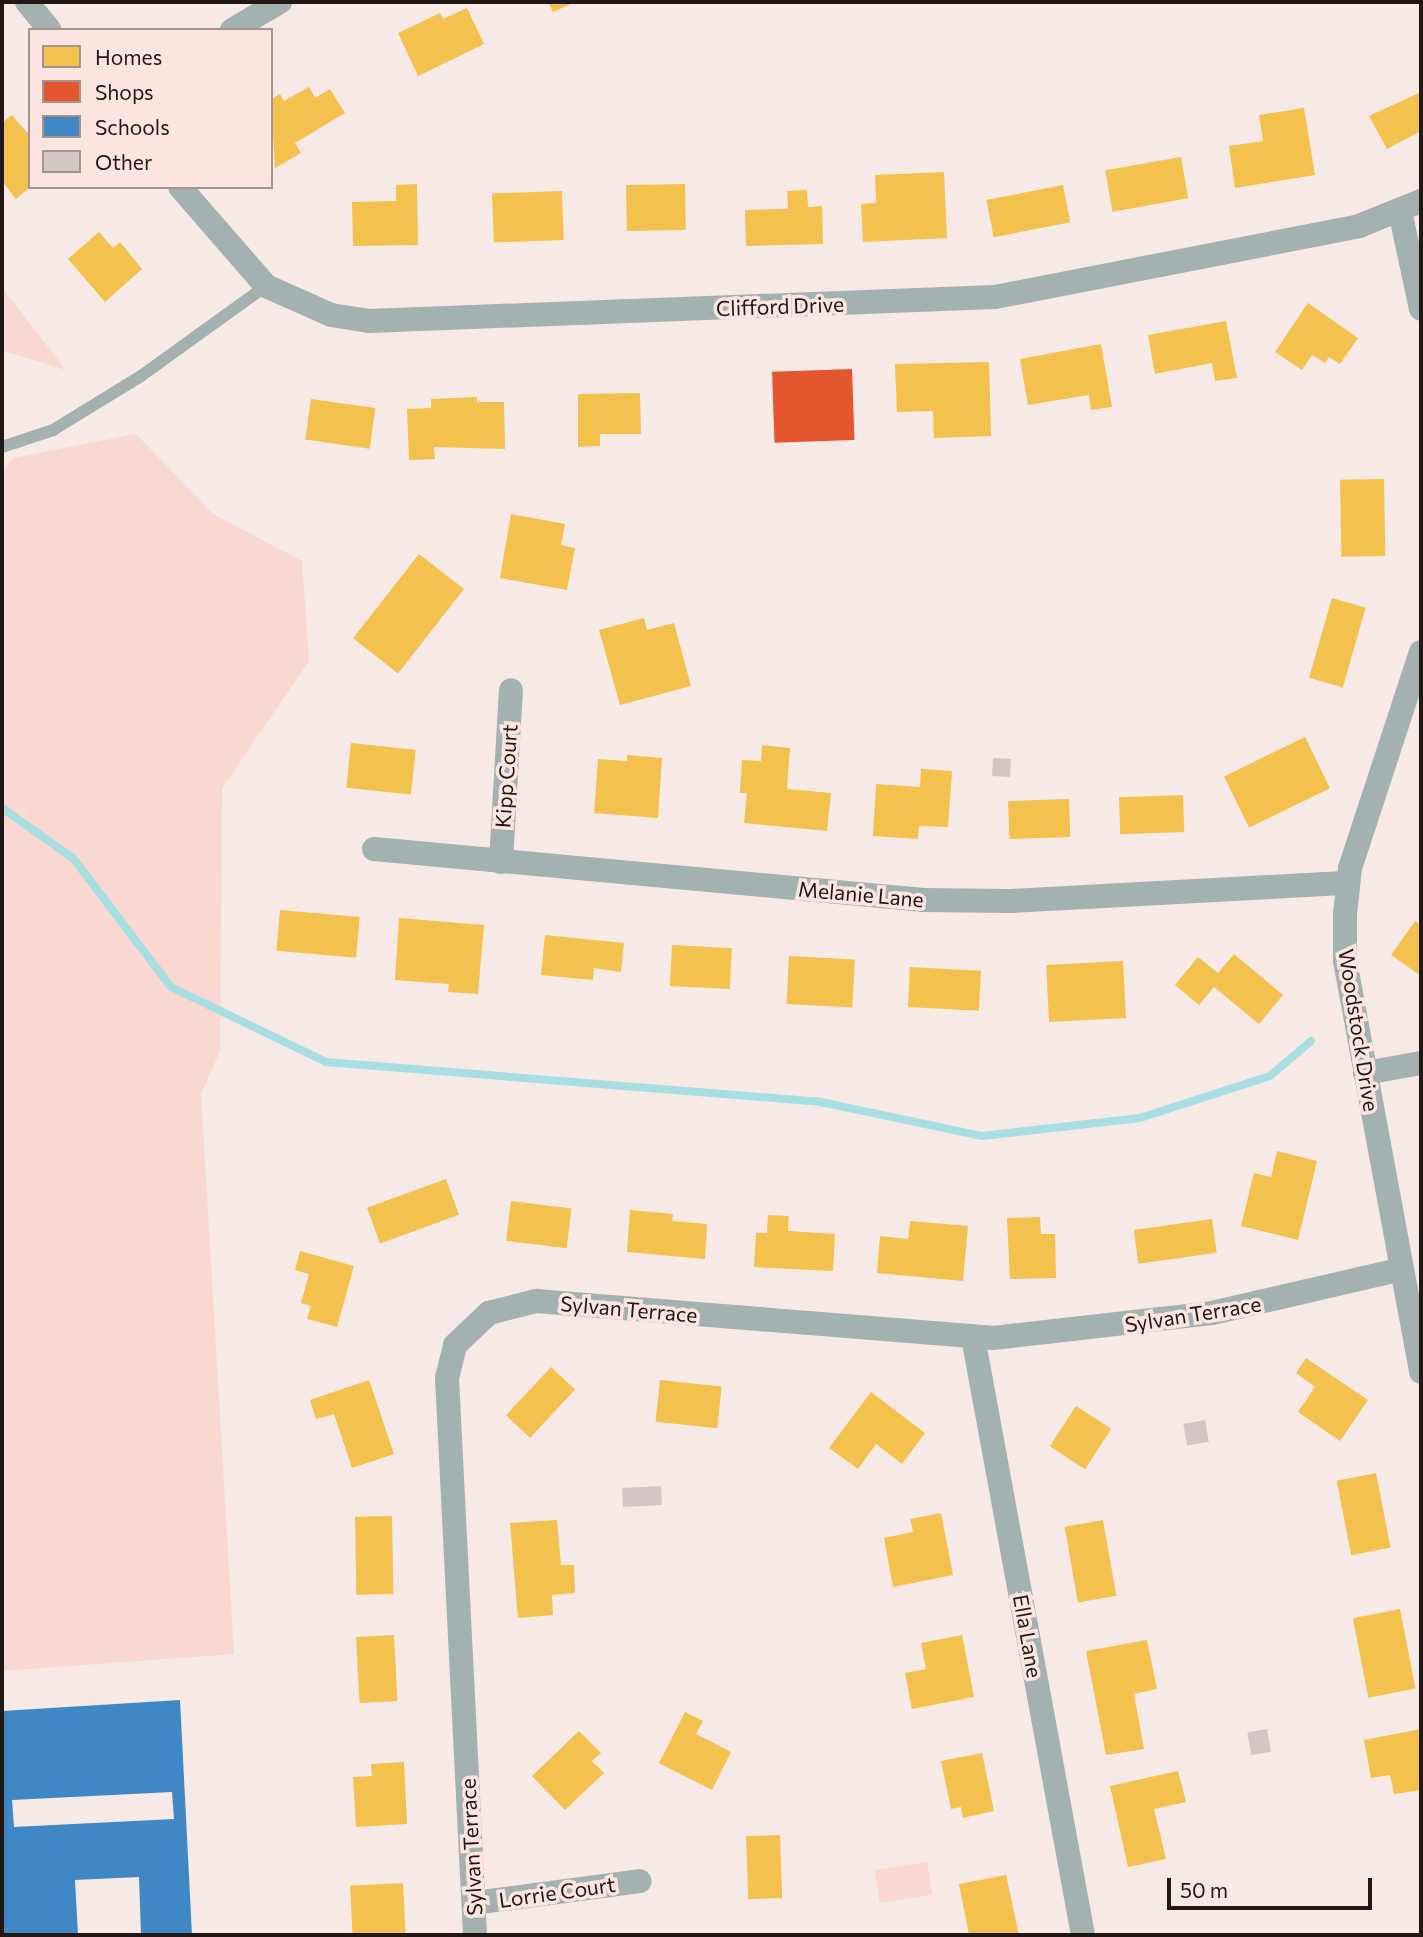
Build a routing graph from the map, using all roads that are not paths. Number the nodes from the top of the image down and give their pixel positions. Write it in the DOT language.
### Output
graph roads {
  1 [pos="27,2"];
  2 [pos="280,2"];
  3 [pos="48,28"];
  4 [pos="235,28"];
  5 [pos="182,189"];
  6 [pos="1411,206"];
  7 [pos="266,286"];
  8 [pos="1421,309"];
  9 [pos="2,447"];
  10 [pos="1421,652"];
  11 [pos="511,690"];
  12 [pos="374,849"];
  13 [pos="500,862"];
  14 [pos="1348,883"];
  15 [pos="1421,1063"];
  16 [pos="1365,1073"];
  17 [pos="1402,1269"];
  18 [pos="973,1337"];
  19 [pos="1421,1373"];
  20 [pos="640,1881"];
  21 [pos="474,1903"];
  22 [pos="475,1935"];
  23 [pos="1083,1935"];
  1 -- 3 [label="street"];
  2 -- 4 [label="street"];
  5 -- 7 [label="street, Clifford Drive"];
  6 -- 7 [label="street, Clifford Drive"];
  6 -- 8 [label="street"];
  7 -- 9 [label="lane"];
  10 -- 14 [label="street, Woodstock Drive"];
  11 -- 13 [label="street, Kipp Court"];
  12 -- 13 [label="street, Melanie Lane"];
  13 -- 14 [label="street, Melanie Lane"];
  14 -- 16 [label="street, Woodstock Drive"];
  15 -- 16 [label="street"];
  16 -- 17 [label="street, Woodstock Drive"];
  17 -- 18 [label="street, Sylvan Terrace"];
  17 -- 19 [label="street, Woodstock Drive"];
  18 -- 21 [label="street, Sylvan Terrace"];
  18 -- 23 [label="street, Ella Lane"];
  20 -- 21 [label="street, Lorrie Court"];
  21 -- 22 [label="street, Sylvan Terrace"];
}
